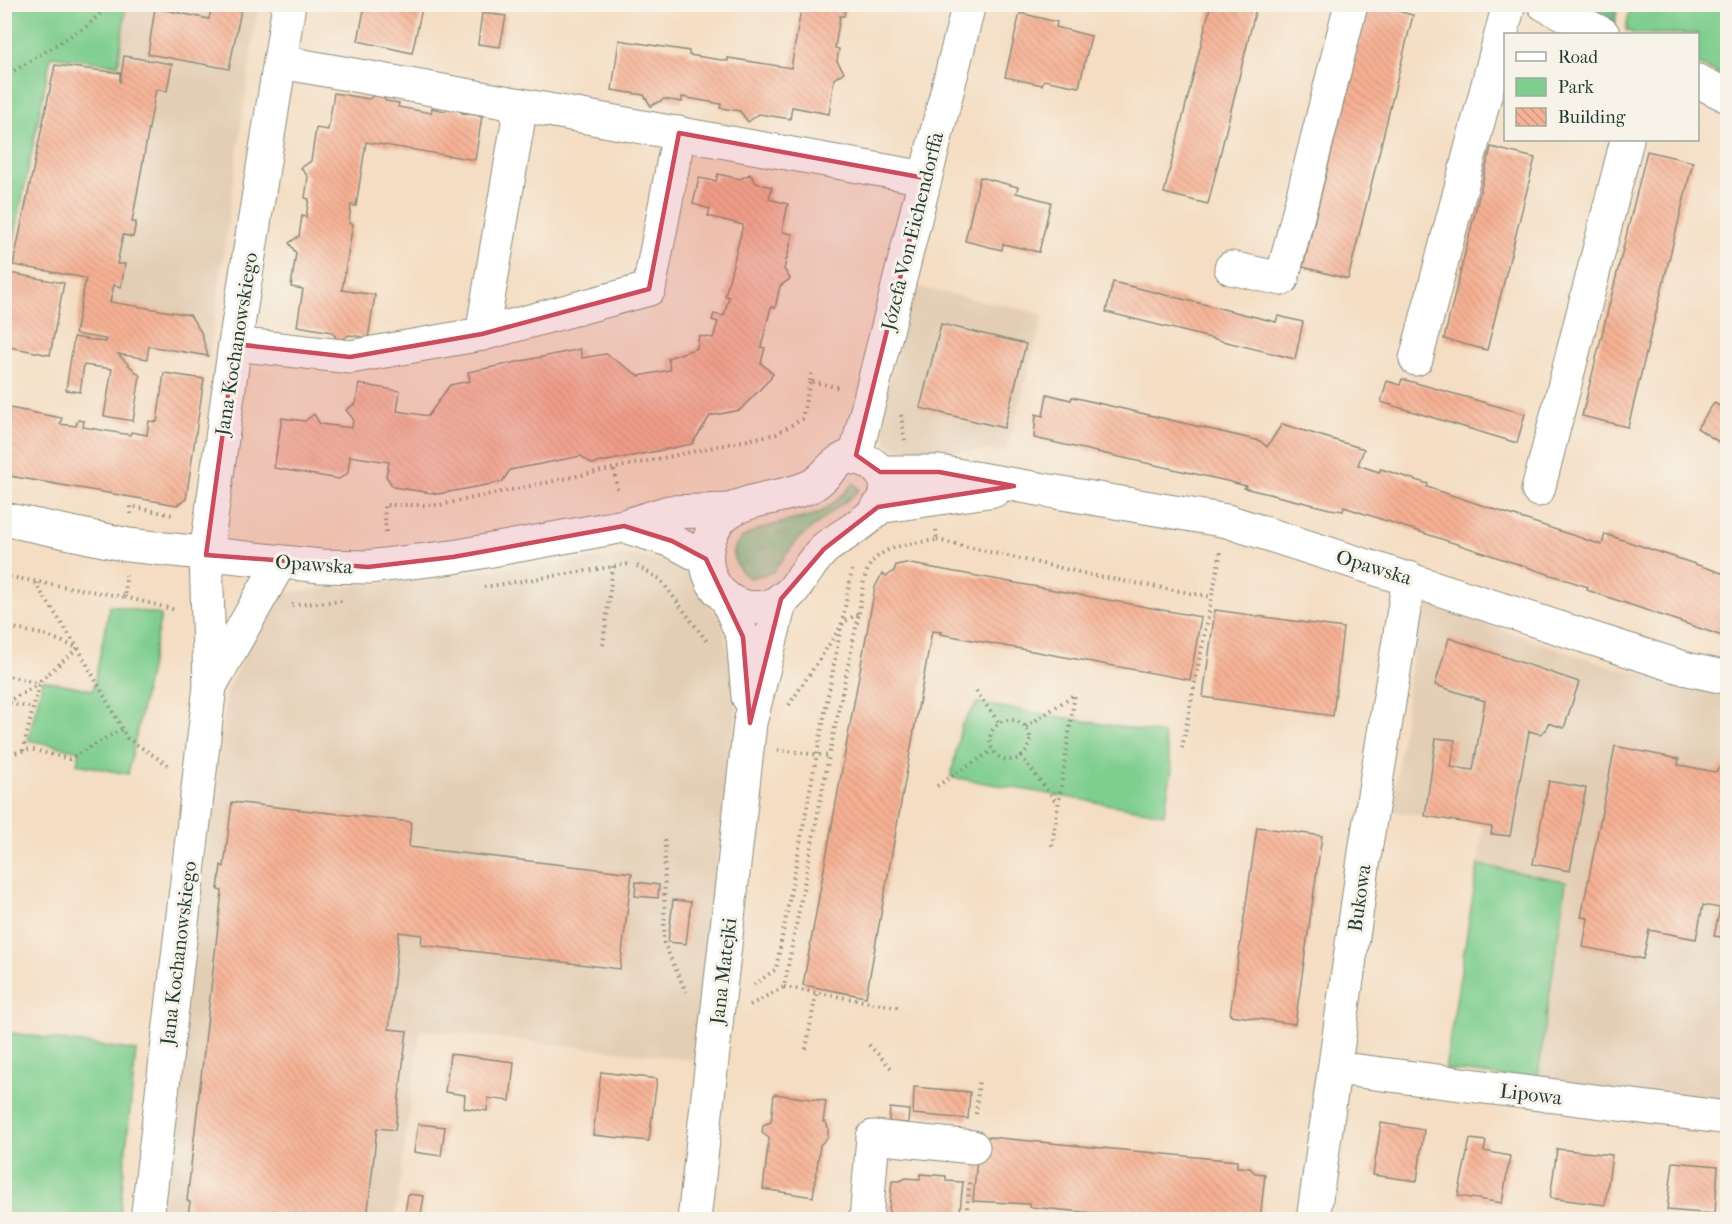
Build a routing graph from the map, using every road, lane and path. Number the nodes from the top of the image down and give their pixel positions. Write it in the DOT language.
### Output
graph roads {
  1 [pos="110,4"];
  2 [pos="289,4"];
  3 [pos="969,4"];
  4 [pos="1351,4"];
  5 [pos="1509,4"];
  6 [pos="1544,4"];
  7 [pos="1601,33"];
  8 [pos="281,62"];
  9 [pos="4,77"];
  10 [pos="1699,82"];
  11 [pos="1728,96"];
  12 [pos="521,105"];
  13 [pos="679,133"];
  14 [pos="1627,141"];
  15 [pos="925,178"];
  16 [pos="1231,268"];
  17 [pos="482,333"];
  18 [pos="237,344"];
  19 [pos="1416,359"];
  20 [pos="812,371"];
  21 [pos="810,381"];
  22 [pos="838,387"];
  23 [pos="868,465"];
  24 [pos="614,470"];
  25 [pos="1014,486"];
  26 [pos="1538,490"];
  27 [pos="878,507"];
  28 [pos="731,510"];
  29 [pos="621,512"];
  30 [pos="4,519"];
  31 [pos="1227,521"];
  32 [pos="927,528"];
  33 [pos="386,535"];
  34 [pos="937,540"];
  35 [pos="206,555"];
  36 [pos="706,559"];
  37 [pos="280,562"];
  38 [pos="632,564"];
  39 [pos="855,565"];
  40 [pos="613,566"];
  41 [pos="1409,578"];
  42 [pos="35,583"];
  43 [pos="1212,597"];
  44 [pos="727,599"];
  45 [pos="781,599"];
  46 [pos="858,613"];
  47 [pos="844,622"];
  48 [pos="4,626"];
  49 [pos="603,645"];
  50 [pos="711,647"];
  51 [pos="78,648"];
  52 [pos="4,675"];
  53 [pos="1728,678"];
  54 [pos="40,683"];
  55 [pos="210,686"];
  56 [pos="976,691"];
  57 [pos="5,702"];
  58 [pos="788,707"];
  59 [pos="33,708"];
  60 [pos="999,723"];
  61 [pos="1026,727"];
  62 [pos="122,729"];
  63 [pos="748,735"];
  64 [pos="1182,748"];
  65 [pos="993,750"];
  66 [pos="23,751"];
  67 [pos="4,753"];
  68 [pos="817,754"];
  69 [pos="829,756"];
  70 [pos="1021,756"];
  71 [pos="198,785"];
  72 [pos="937,786"];
  73 [pos="1058,804"];
  74 [pos="665,840"];
  75 [pos="1052,846"];
  76 [pos="784,987"];
  77 [pos="816,993"];
  78 [pos="898,1007"];
  79 [pos="717,1023"];
  80 [pos="869,1045"];
  81 [pos="806,1049"];
  82 [pos="1335,1068"];
  83 [pos="893,1070"];
  84 [pos="1728,1118"];
  85 [pos="972,1148"];
  86 [pos="147,1220"];
  87 [pos="694,1220"];
  88 [pos="866,1220"];
  89 [pos="1313,1220"];
  1 -- 9 [label="path"];
  2 -- 8 [label="street, Jana Kochanowskiego"];
  3 -- 15 [label="street, Józefa Von Eichendorffa"];
  4 -- 16 [label="street"];
  5 -- 19 [label="street"];
  6 -- 7 [label="street"];
  8 -- 12 [label="street"];
  8 -- 18 [label="street, Jana Kochanowskiego"];
  10 -- 11 [label="street"];
  12 -- 13 [label="street"];
  12 -- 17 [label="street"];
  13 -- 15 [label="street"];
  13 -- 17 [label="street"];
  14 -- 26 [label="street"];
  15 -- 23 [label="street, Józefa Von Eichendorffa"];
  17 -- 18 [label="street"];
  18 -- 35 [label="street, Jana Kochanowskiego"];
  20 -- 21 [label="path"];
  21 -- 22 [label="path"];
  21 -- 24 [label="path"];
  23 -- 25 [label="street, Opawska"];
  23 -- 27 [label="street"];
  23 -- 28 [label="street, Opawska"];
  24 -- 29 [label="path"];
  24 -- 33 [label="path"];
  25 -- 27 [label="street, Opawska"];
  25 -- 31 [label="street, Opawska"];
  27 -- 45 [label="street, Opawska"];
  28 -- 29 [label="street, Opawska"];
  28 -- 36 [label="street"];
  29 -- 36 [label="street, Opawska"];
  29 -- 37 [label="street, Opawska"];
  30 -- 35 [label="street, Opawska"];
  31 -- 41 [label="street, Opawska"];
  31 -- 43 [label="path"];
  32 -- 34 [label="path"];
  34 -- 43 [label="path"];
  34 -- 46 [label="path"];
  35 -- 37 [label="street, Opawska"];
  35 -- 55 [label="street, Jana Kochanowskiego"];
  36 -- 44 [label="street"];
  37 -- 55 [label="street, Jana Kochanowskiego"];
  38 -- 50 [label="path"];
  39 -- 47 [label="path"];
  40 -- 49 [label="path"];
  41 -- 53 [label="street, Opawska"];
  41 -- 82 [label="street, Bukowa"];
  42 -- 51 [label="path"];
  43 -- 64 [label="path"];
  44 -- 45 [label="street, Opawska"];
  44 -- 63 [label="street, Jana Matejki"];
  45 -- 63 [label="street, Jana Matejki"];
  46 -- 47 [label="path"];
  46 -- 69 [label="path"];
  47 -- 58 [label="path"];
  47 -- 68 [label="path"];
  48 -- 51 [label="path"];
  51 -- 54 [label="path"];
  51 -- 62 [label="path"];
  52 -- 54 [label="path"];
  54 -- 57 [label="path"];
  54 -- 59 [label="path"];
  55 -- 71 [label="street, Jana Kochanowskiego"];
  56 -- 60 [label="path"];
  57 -- 59 [label="path"];
  59 -- 66 [label="path"];
  60 -- 61 [label="path"];
  60 -- 65 [label="path"];
  61 -- 70 [label="path"];
  61 -- 73 [label="path"];
  62 -- 66 [label="path"];
  62 -- 71 [label="path"];
  63 -- 68 [label="path"];
  63 -- 79 [label="street, Jana Matejki"];
  65 -- 70 [label="path"];
  65 -- 72 [label="path"];
  66 -- 67 [label="path"];
  68 -- 69 [label="path"];
  68 -- 79 [label="path"];
  69 -- 76 [label="path"];
  70 -- 73 [label="path"];
  71 -- 86 [label="street, Jana Kochanowskiego"];
  73 -- 75 [label="path"];
  74 -- 79 [label="path"];
  76 -- 77 [label="path"];
  76 -- 79 [label="path"];
  77 -- 78 [label="path"];
  77 -- 81 [label="path"];
  79 -- 87 [label="street, Jana Matejki"];
  80 -- 83 [label="path"];
  82 -- 84 [label="street, Lipowa"];
  82 -- 89 [label="street, Bukowa"];
  85 -- 88 [label="street"];
}
